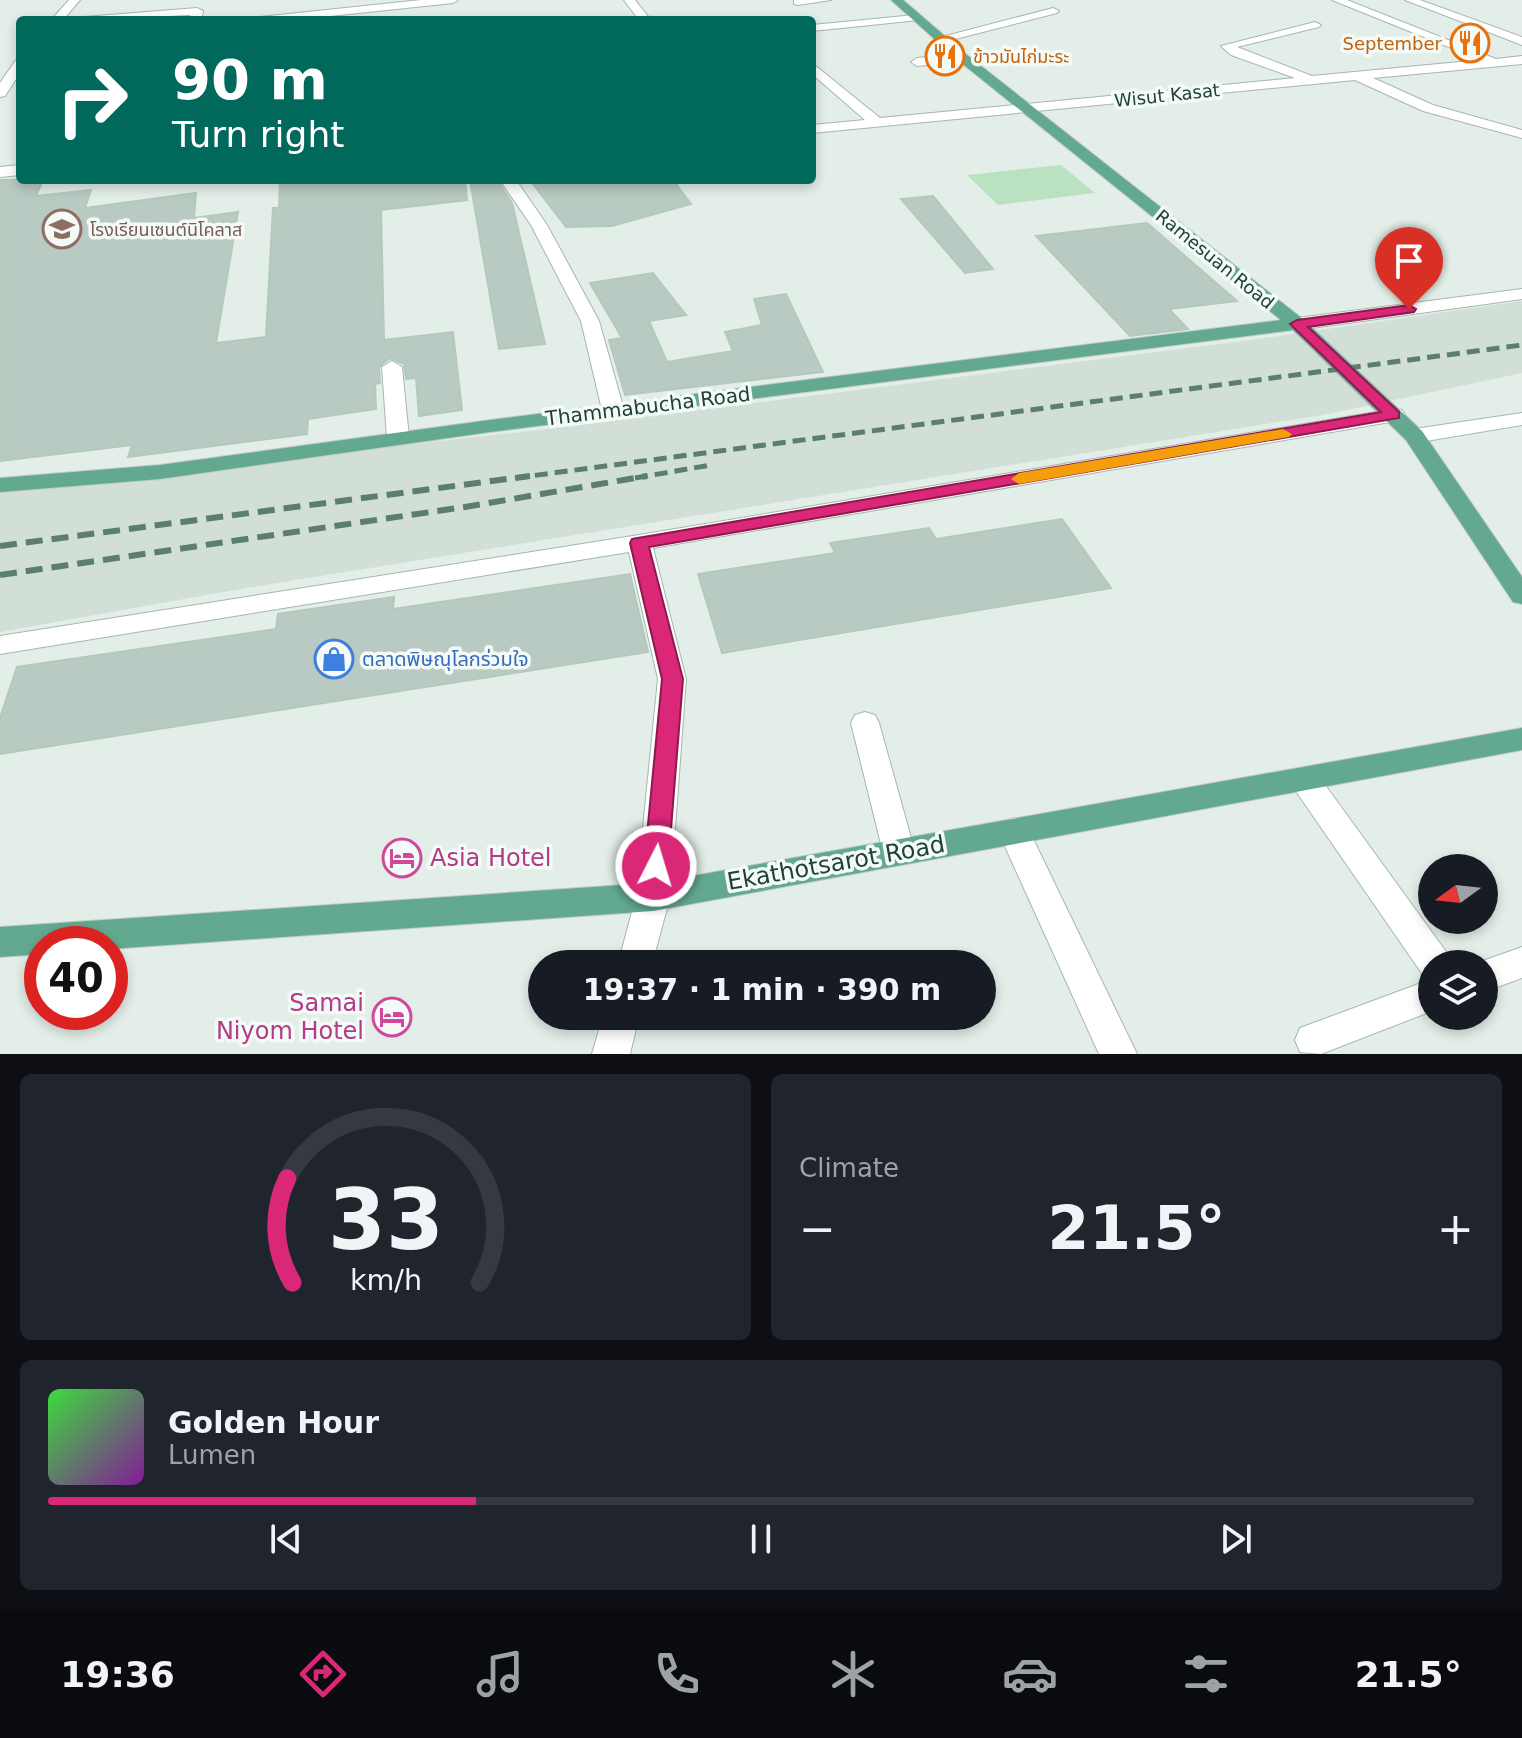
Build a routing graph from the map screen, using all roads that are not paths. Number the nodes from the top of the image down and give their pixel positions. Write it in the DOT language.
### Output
graph roads {
  1 [pos="75,0"];
  2 [pos="629,0"];
  3 [pos="826,0"];
  4 [pos="896,0"];
  5 [pos="1337,0"];
  6 [pos="1410,0"];
  7 [pos="798,2"];
  8 [pos="455,3"];
  9 [pos="1053,11"];
  10 [pos="61,16"];
  11 [pos="134,16"];
  12 [pos="196,16"];
  13 [pos="306,16"];
  14 [pos="642,16"];
  15 [pos="915,18"];
  16 [pos="1315,25"];
  17 [pos="1522,26"];
  18 [pos="816,28"];
  19 [pos="1498,33"];
  20 [pos="940,39"];
  21 [pos="1522,41"];
  22 [pos="963,58"];
  23 [pos="1522,60"];
  24 [pos="917,62"];
  25 [pos="1498,63"];
  26 [pos="16,69"];
  27 [pos="816,70"];
  28 [pos="1357,76"];
  29 [pos="1313,81"];
  30 [pos="0,93"];
  31 [pos="1028,108"];
  32 [pos="877,123"];
  33 [pos="816,129"];
  34 [pos="1520,134"];
  35 [pos="511,184"];
  36 [pos="1522,294"];
  37 [pos="1297,324"];
  38 [pos="392,367"];
  39 [pos="613,410"];
  40 [pos="1394,415"];
  41 [pos="1522,419"];
  42 [pos="1414,436"];
  43 [pos="398,438"];
  44 [pos="0,485"];
  45 [pos="639,543"];
  46 [pos="1522,596"];
  47 [pos="0,645"];
  48 [pos="865,723"];
  49 [pos="1522,739"];
  50 [pos="1304,779"];
  51 [pos="1014,831"];
  52 [pos="899,852"];
  53 [pos="653,897"];
  54 [pos="0,942"];
  55 [pos="639,950"];
  56 [pos="1425,950"];
  57 [pos="1522,962"];
  58 [pos="1498,971"];
  59 [pos="1418,1000"];
  60 [pos="617,1030"];
  61 [pos="1313,1040"];
  62 [pos="611,1054"];
  63 [pos="1118,1054"];
  1 -- 10 [label="street"];
  2 -- 14 [label="street"];
  3 -- 7 [label="street"];
  4 -- 15 [label="main road, Ramesuan Road"];
  5 -- 25 [label="street"];
  6 -- 19 [label="street"];
  8 -- 13 [label="street"];
  9 -- 20 [label="street"];
  11 -- 12 [label="street"];
  15 -- 18 [label="street"];
  15 -- 20 [label="main road, Ramesuan Road"];
  16 -- 29 [label="street"];
  17 -- 19 [label="street"];
  19 -- 21 [label="street"];
  20 -- 22 [label="main road, Ramesuan Road"];
  22 -- 24 [label="street"];
  22 -- 31 [label="main road, Ramesuan Road"];
  23 -- 25 [label="street, Wisut Kasat"];
  25 -- 28 [label="street, Wisut Kasat"];
  26 -- 30 [label="street"];
  27 -- 32 [label="street"];
  28 -- 29 [label="street, Wisut Kasat"];
  28 -- 34 [label="street"];
  29 -- 31 [label="street, Wisut Kasat"];
  31 -- 32 [label="street, Wisut Kasat"];
  31 -- 37 [label="main road, Ramesuan Road"];
  32 -- 33 [label="street, Wisut Kasat"];
  35 -- 39 [label="street"];
  36 -- 37 [label="street"];
  37 -- 39 [label="main road, Thammabucha Road"];
  37 -- 40 [label="main road, Ramesuan Road"];
  38 -- 43 [label="street"];
  39 -- 43 [label="main road, Thammabucha Road"];
  40 -- 42 [label="main road, Ramesuan Road"];
  40 -- 45 [label="street"];
  41 -- 42 [label="street"];
  42 -- 46 [label="main road, Ramesuan Road"];
  43 -- 44 [label="main road, Thammabucha Road"];
  45 -- 47 [label="street"];
  45 -- 53 [label="street"];
  48 -- 52 [label="street"];
  49 -- 50 [label="main road, Ekathotsarot Road"];
  50 -- 51 [label="main road, Ekathotsarot Road"];
  50 -- 56 [label="street"];
  51 -- 52 [label="main road, Ekathotsarot Road"];
  51 -- 63 [label="street"];
  52 -- 53 [label="main road, Ekathotsarot Road"];
  53 -- 54 [label="main road, Ekathotsarot Road"];
  53 -- 55 [label="street"];
  57 -- 58 [label="street"];
  59 -- 61 [label="street"];
  60 -- 62 [label="street"];
}
